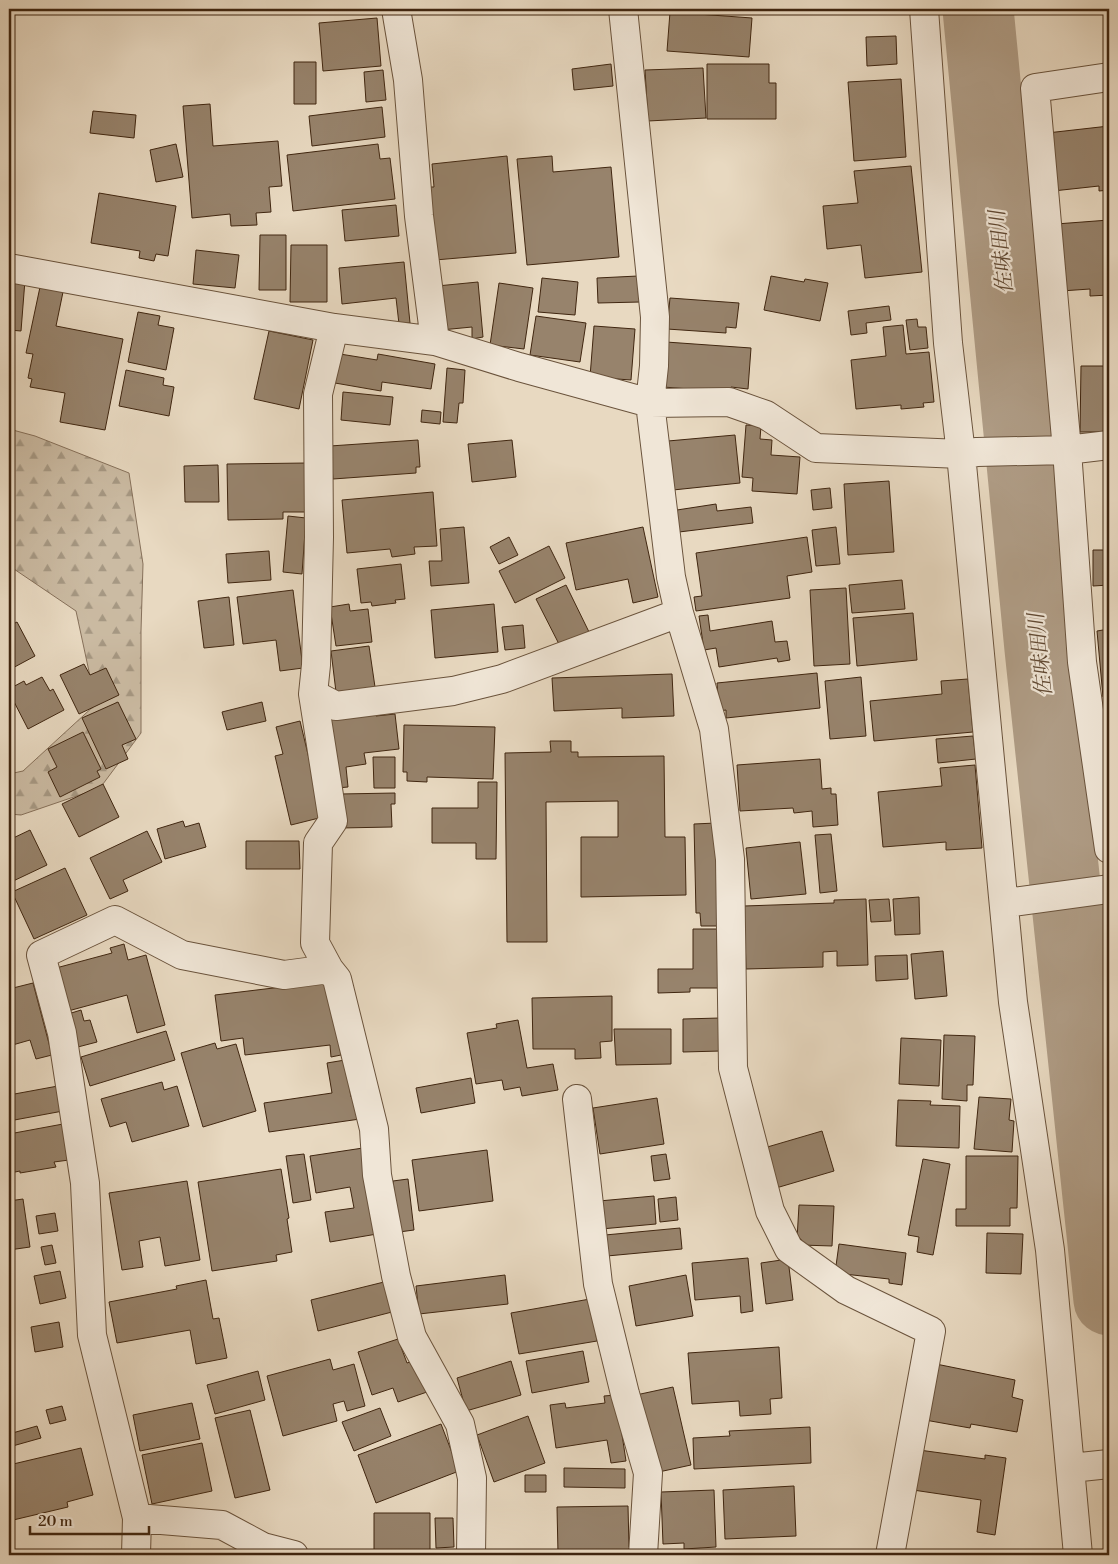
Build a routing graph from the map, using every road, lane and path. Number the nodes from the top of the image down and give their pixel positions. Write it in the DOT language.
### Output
graph roads {
  1 [pos="396,9"];
  2 [pos="623,9"];
  3 [pos="924,9"];
  4 [pos="1109,77"];
  5 [pos="9,268"];
  6 [pos="334,328"];
  7 [pos="435,341"];
  8 [pos="650,403"];
  9 [pos="1109,446"];
  10 [pos="1062,449"];
  11 [pos="969,453"];
  12 [pos="679,613"];
  13 [pos="313,694"];
  14 [pos="1109,849"];
  15 [pos="1107,890"];
  16 [pos="1014,902"];
  17 [pos="329,969"];
  18 [pos="577,1099"];
  19 [pos="1109,1464"];
  20 [pos="1077,1467"];
  21 [pos="137,1518"];
  22 [pos="136,1555"];
  23 [pos="294,1555"];
  24 [pos="471,1555"];
  25 [pos="643,1555"];
  26 [pos="890,1555"];
  27 [pos="1078,1555"];
  1 -- 7 [label="street"];
  2 -- 8 [label="street"];
  3 -- 11 [label="street"];
  4 -- 10 [label="street"];
  5 -- 6 [label="street"];
  6 -- 7 [label="street"];
  6 -- 13 [label="street"];
  7 -- 8 [label="street"];
  8 -- 11 [label="street"];
  8 -- 12 [label="street"];
  9 -- 10 [label="street"];
  10 -- 11 [label="street"];
  10 -- 14 [label="street"];
  11 -- 16 [label="street"];
  12 -- 13 [label="street"];
  12 -- 26 [label="street"];
  13 -- 17 [label="street"];
  15 -- 16 [label="street"];
  16 -- 20 [label="street"];
  17 -- 21 [label="street"];
  17 -- 24 [label="street"];
  18 -- 25 [label="street"];
  19 -- 20 [label="street"];
  20 -- 27 [label="street"];
  21 -- 22 [label="street"];
  21 -- 23 [label="street"];
}
